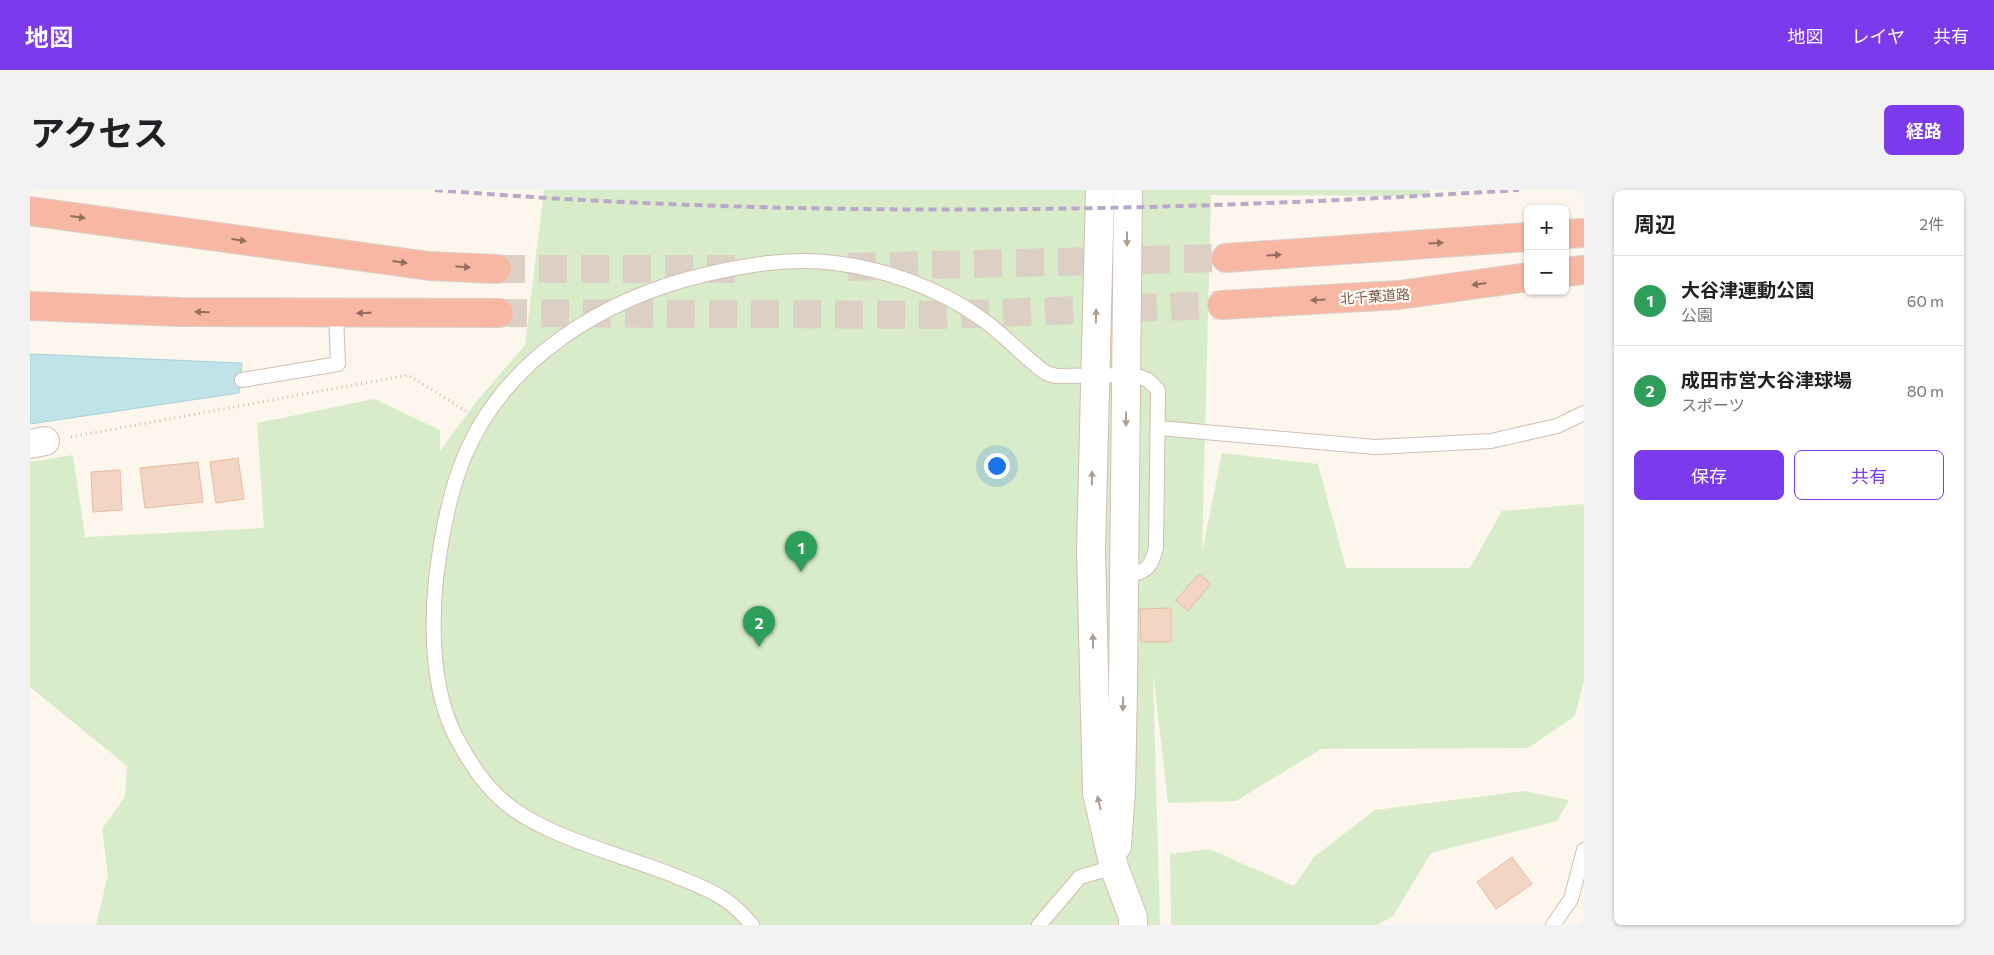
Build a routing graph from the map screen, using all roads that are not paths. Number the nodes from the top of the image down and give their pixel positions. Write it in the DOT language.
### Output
graph roads {
  1 [pos="1100,190"];
  2 [pos="1128,190"];
  3 [pos="30,211"];
  4 [pos="1584,233"];
  5 [pos="1569,234"];
  6 [pos="1524,237"];
  7 [pos="1226,258"];
  8 [pos="497,269"];
  9 [pos="1584,270"];
  10 [pos="1569,272"];
  11 [pos="1524,278"];
  12 [pos="1222,305"];
  13 [pos="30,306"];
  14 [pos="336,313"];
  15 [pos="499,313"];
  16 [pos="1126,375"];
  17 [pos="1095,376"];
  18 [pos="242,380"];
  19 [pos="1584,414"];
  20 [pos="1159,428"];
  21 [pos="1124,580"];
  22 [pos="1584,850"];
  23 [pos="1114,867"];
  24 [pos="752,925"];
  25 [pos="1039,925"];
  26 [pos="1133,925"];
  27 [pos="1553,925"];
  17 -- 1 [label="street, one-way"];
  2 -- 16 [label="street, one-way"];
  3 -- 8 [label="highway, one-way"];
  4 -- 5 [label="highway"];
  7 -- 6 [label="highway, one-way"];
  9 -- 10 [label="highway"];
  11 -- 12 [label="highway, 北千葉道路, one-way"];
  14 -- 13 [label="highway, one-way"];
  15 -- 14 [label="highway, one-way"];
  14 -- 18 [label="lane"];
  16 -- 17 [label="lane"];
  16 -- 20 [label="lane"];
  16 -- 21 [label="street, one-way"];
  23 -- 17 [label="street, one-way"];
  17 -- 24 [label="lane"];
  19 -- 20 [label="lane"];
  20 -- 21 [label="lane"];
  21 -- 23 [label="street, one-way"];
  22 -- 27 [label="lane"];
  23 -- 25 [label="lane"];
  23 -- 26 [label="street"];
}
